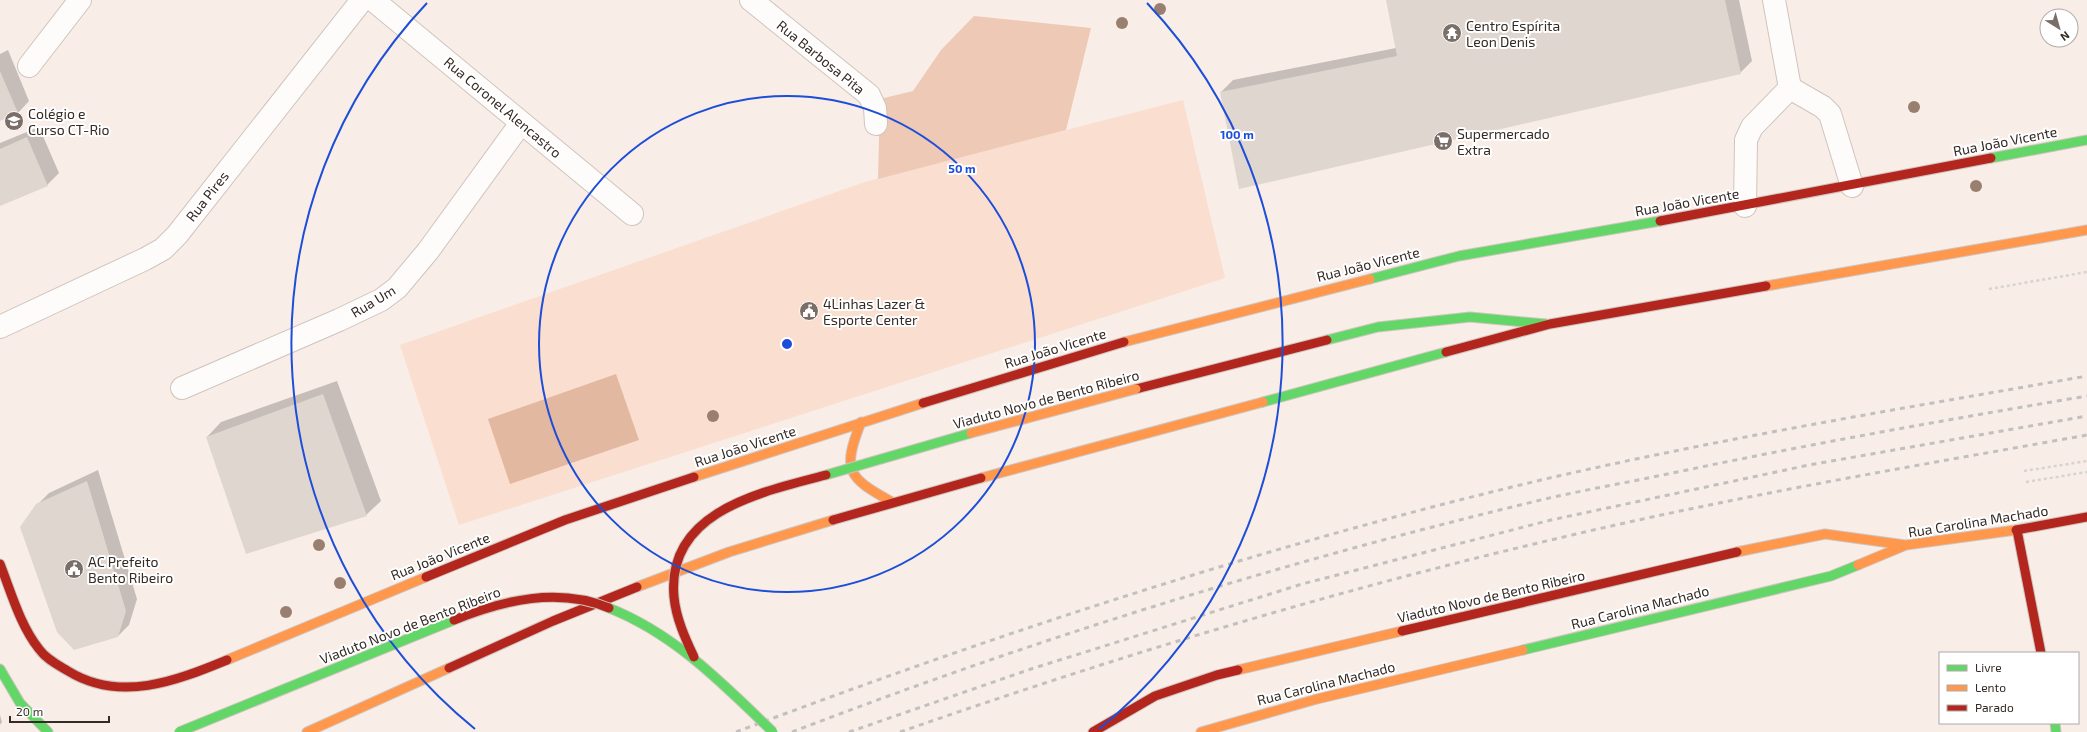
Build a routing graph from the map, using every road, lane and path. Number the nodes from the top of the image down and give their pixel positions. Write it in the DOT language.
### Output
graph roads {
  1 [pos="80,0"];
  2 [pos="362,0"];
  3 [pos="373,0"];
  4 [pos="751,0"];
  5 [pos="1774,0"];
  6 [pos="29,66"];
  7 [pos="1790,88"];
  8 [pos="521,123"];
  9 [pos="876,124"];
  10 [pos="2087,140"];
  11 [pos="1852,186"];
  12 [pos="1745,206"];
  13 [pos="632,214"];
  14 [pos="2087,230"];
  15 [pos="2087,272"];
  16 [pos="1989,289"];
  17 [pos="1550,324"];
  18 [pos="0,327"];
  19 [pos="182,388"];
  20 [pos="861,422"];
  21 [pos="2087,461"];
  22 [pos="2024,471"];
  23 [pos="2087,472"];
  24 [pos="2026,482"];
  25 [pos="892,502"];
  26 [pos="2087,517"];
  27 [pos="2017,530"];
  28 [pos="1906,545"];
  29 [pos="0,564"];
  30 [pos="2041,652"];
  31 [pos="694,658"];
  32 [pos="0,669"];
  33 [pos="48,732"];
  34 [pos="179,732"];
  35 [pos="307,732"];
  36 [pos="773,732"];
  37 [pos="1093,732"];
  38 [pos="1201,732"];
  1 -- 6 [label="street"];
  2 -- 18 [label="street, Rua Pires"];
  3 -- 8 [label="street, Rua Coronel Alencastro"];
  4 -- 9 [label="street, Rua Barbosa Pita"];
  5 -- 7 [label="street"];
  7 -- 11 [label="street"];
  7 -- 12 [label="street"];
  8 -- 13 [label="street, Rua Coronel Alencastro"];
  8 -- 19 [label="street, Rua Um"];
  10 -- 11 [label="main road, Rua João Vicente"];
  11 -- 12 [label="main road, Rua João Vicente"];
  12 -- 20 [label="main road, Rua João Vicente"];
  14 -- 17 [label="main road"];
  15 -- 16 [label="path"];
  17 -- 25 [label="main road"];
  17 -- 31 [label="main road, Viaduto Novo de Bento Ribeiro, bridge"];
  20 -- 25 [label="main road"];
  20 -- 29 [label="main road, Rua João Vicente"];
  21 -- 22 [label="path"];
  23 -- 24 [label="path"];
  25 -- 35 [label="main road"];
  26 -- 27 [label="main road, Rua Carolina Machado"];
  27 -- 28 [label="main road, Rua Carolina Machado"];
  27 -- 30 [label="main road"];
  28 -- 37 [label="main road, Viaduto Novo de Bento Ribeiro"];
  28 -- 38 [label="main road, Rua Carolina Machado"];
  31 -- 34 [label="main road, Viaduto Novo de Bento Ribeiro, bridge"];
  31 -- 36 [label="main road, Viaduto Novo de Bento Ribeiro, bridge"];
  32 -- 33 [label="main road"];
}
